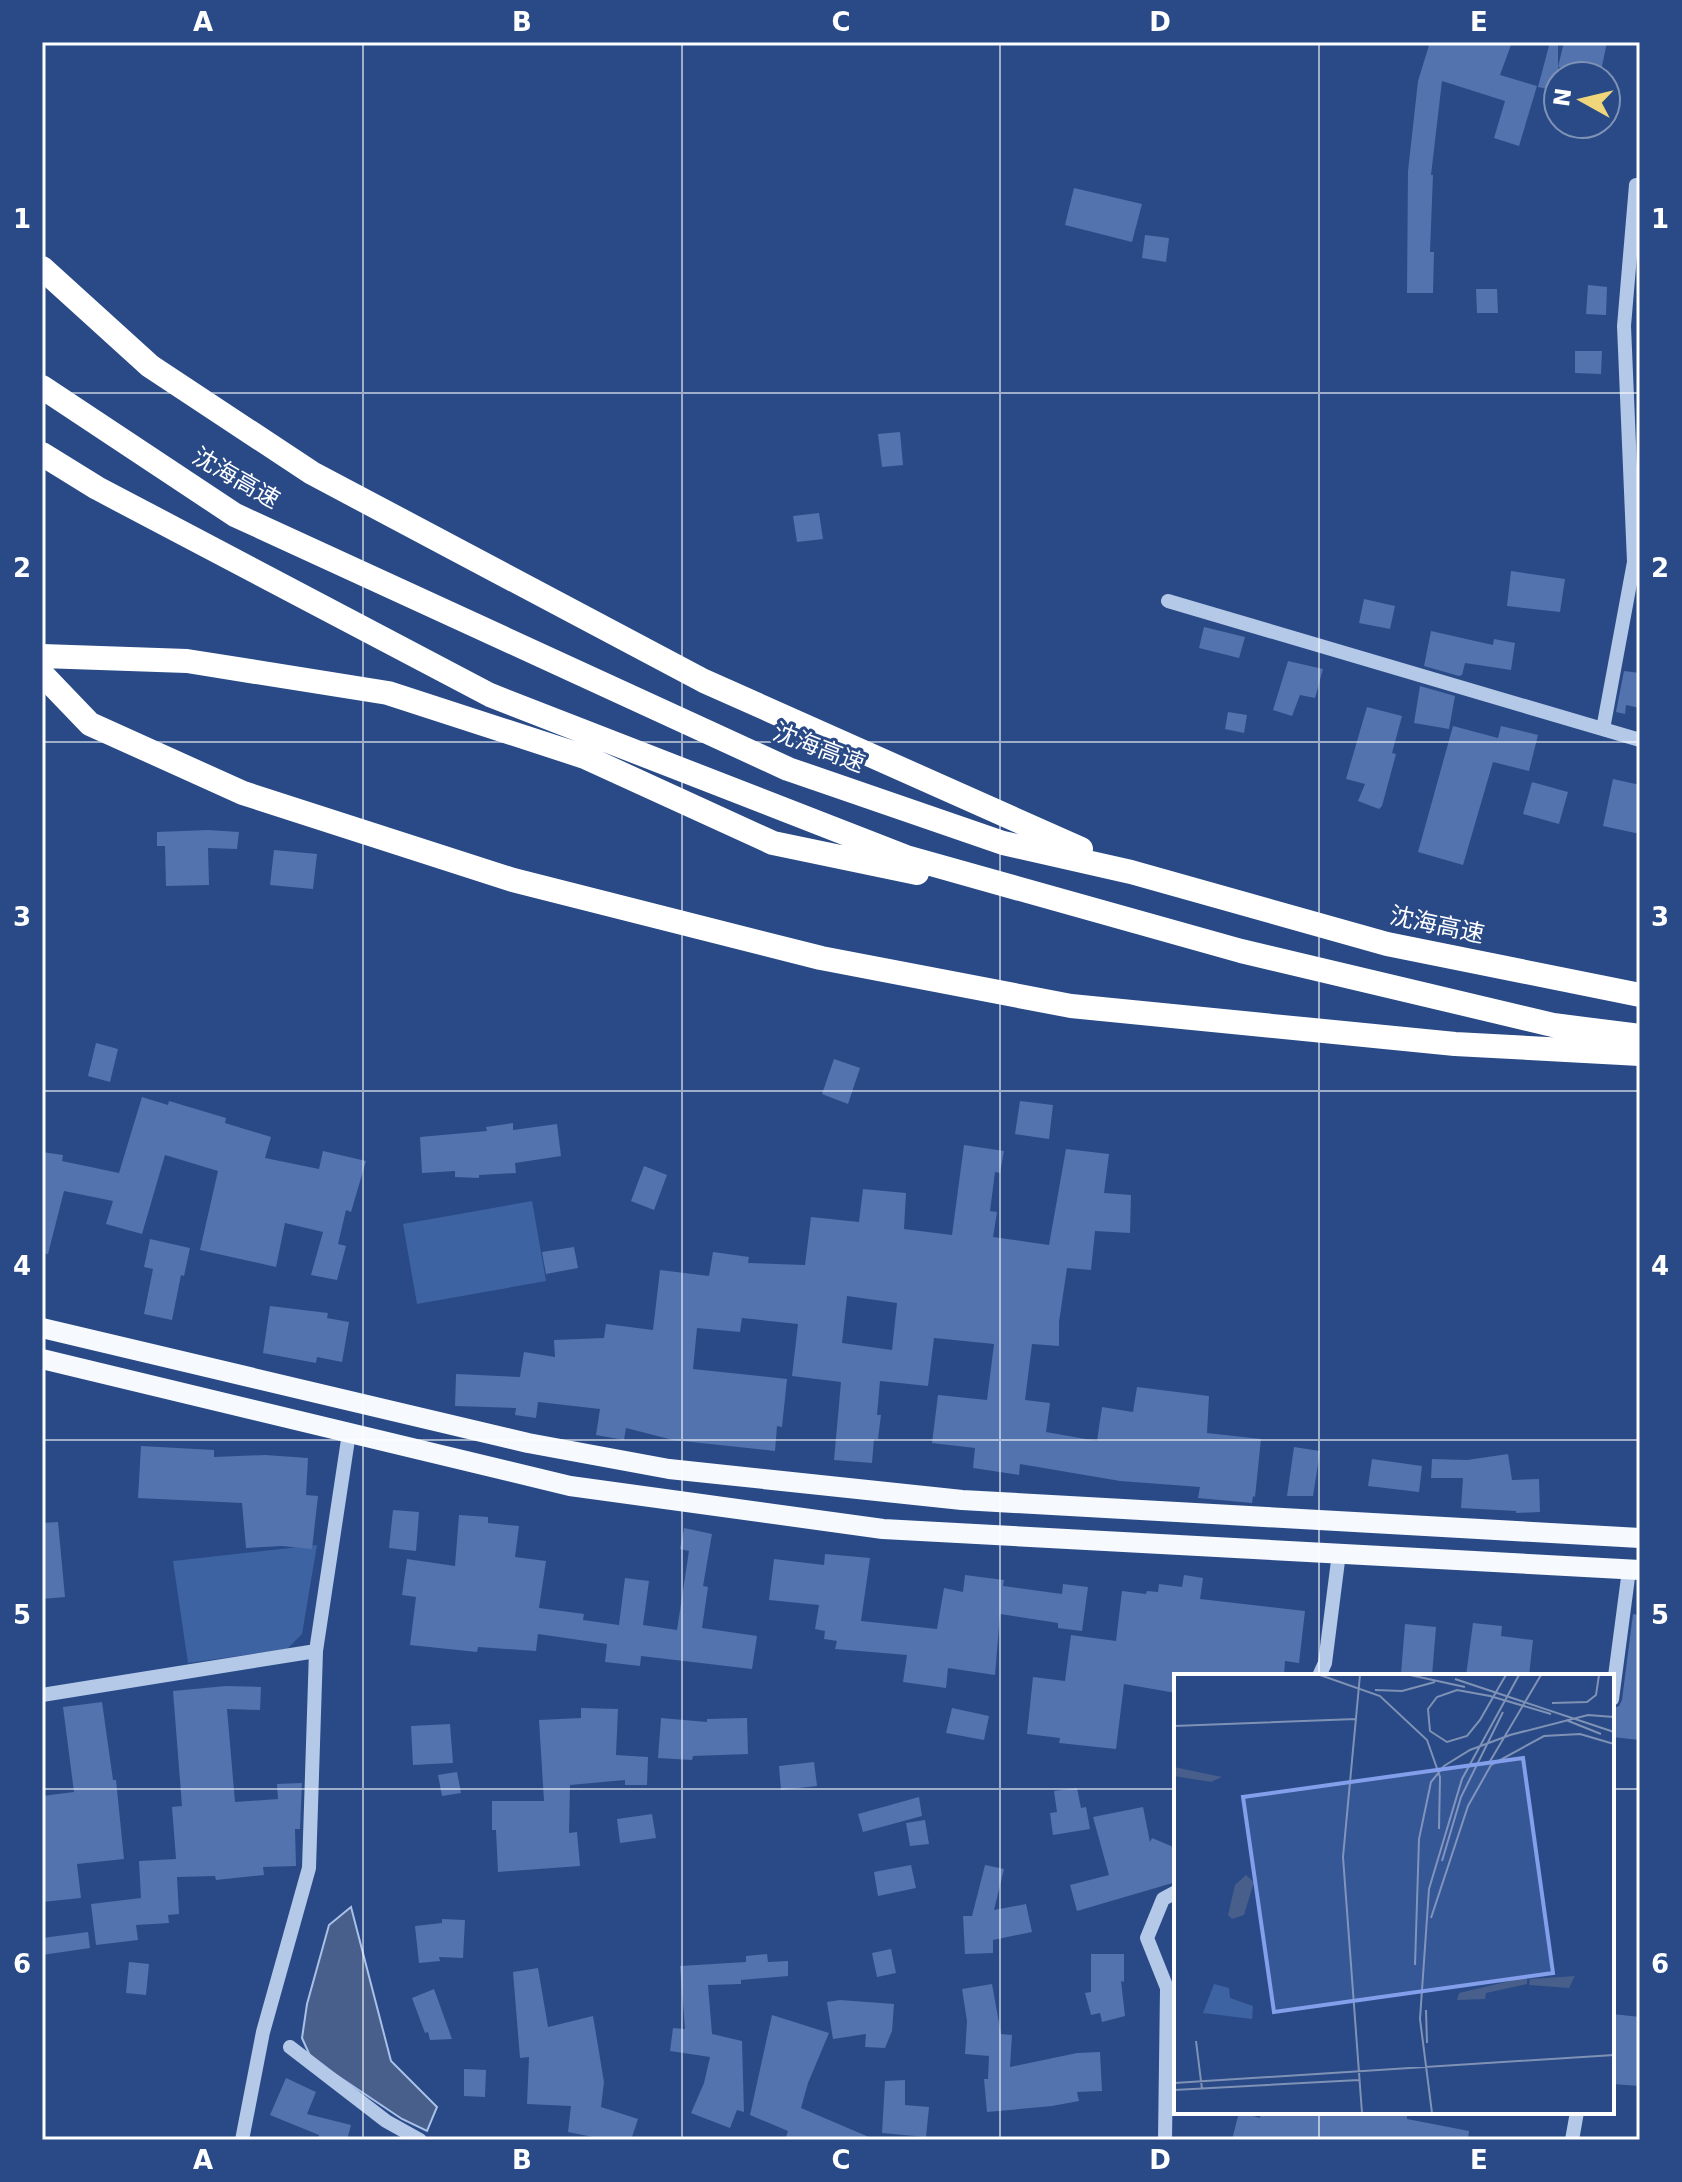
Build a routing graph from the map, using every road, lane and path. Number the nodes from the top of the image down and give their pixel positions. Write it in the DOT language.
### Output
graph roads {
  1 [pos="1640,185"];
  2 [pos="42,268"];
  3 [pos="42,288"];
  4 [pos="150,366"];
  5 [pos="42,387"];
  6 [pos="42,454"];
  7 [pos="1168,601"];
  8 [pos="42,656"];
  9 [pos="42,674"];
  10 [pos="1603,729"];
  11 [pos="1640,740"];
  12 [pos="1131,872"];
  13 [pos="1117,916"];
  14 [pos="1640,995"];
  15 [pos="1640,1036"];
  16 [pos="1640,1054"];
  17 [pos="42,1328"];
  18 [pos="42,1359"];
  19 [pos="349,1433"];
  20 [pos="1640,1538"];
  21 [pos="1339,1553"];
  22 [pos="1634,1570"];
  23 [pos="316,1651"];
  24 [pos="1320,1674"];
  25 [pos="1614,1687"];
  26 [pos="42,1695"];
  27 [pos="1174,1893"];
  28 [pos="290,2047"];
  29 [pos="1577,2114"];
  30 [pos="242,2140"];
  31 [pos="420,2140"];
  32 [pos="1165,2140"];
  33 [pos="1572,2140"];
  1 -- 10 [label="street"];
  2 -- 4 [label="highway"];
  3 -- 4 [label="highway"];
  4 -- 12 [label="highway"];
  5 -- 12 [label="highway, 沈海高速"];
  6 -- 13 [label="highway"];
  7 -- 10 [label="street"];
  8 -- 13 [label="highway"];
  9 -- 16 [label="highway"];
  10 -- 11 [label="street"];
  12 -- 14 [label="highway, 沈海高速"];
  13 -- 15 [label="highway"];
  17 -- 20 [label="main road"];
  18 -- 19 [label="main road"];
  19 -- 21 [label="main road"];
  19 -- 23 [label="street"];
  21 -- 22 [label="main road"];
  21 -- 24 [label="street"];
  22 -- 25 [label="street"];
  23 -- 26 [label="street"];
  23 -- 30 [label="street"];
  27 -- 32 [label="street"];
  28 -- 31 [label="street"];
  29 -- 33 [label="street"];
}
